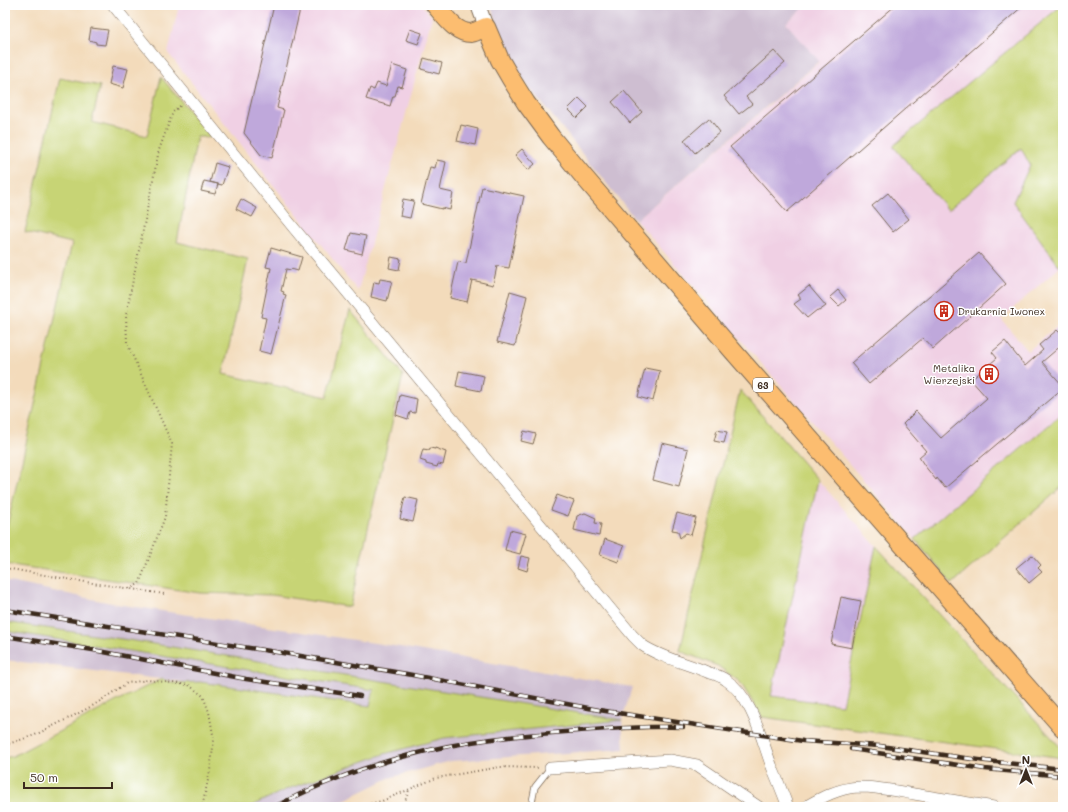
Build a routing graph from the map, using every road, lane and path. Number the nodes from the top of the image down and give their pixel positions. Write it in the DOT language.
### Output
graph roads {
  1 [pos="113,5"];
  2 [pos="435,5"];
  3 [pos="478,5"];
  4 [pos="486,27"];
  5 [pos="188,98"];
  6 [pos="5,568"];
  7 [pos="129,589"];
  8 [pos="164,594"];
  9 [pos="1063,728"];
  10 [pos="5,745"];
  11 [pos="550,768"];
  12 [pos="408,790"];
  13 [pos="202,807"];
  14 [pos="355,807"];
  15 [pos="402,807"];
  16 [pos="531,807"];
  17 [pos="759,807"];
  18 [pos="788,807"];
  19 [pos="805,807"];
  20 [pos="994,807"];
  1 -- 5 [label="street"];
  2 -- 4 [label="main road"];
  3 -- 4 [label="street"];
  4 -- 9 [label="main road, 63"];
  5 -- 7 [label="path"];
  5 -- 18 [label="street"];
  6 -- 7 [label="path"];
  7 -- 8 [label="path"];
  10 -- 13 [label="path"];
  11 -- 12 [label="path"];
  11 -- 16 [label="lane"];
  11 -- 17 [label="street"];
  12 -- 14 [label="path"];
  12 -- 15 [label="path"];
  19 -- 20 [label="street"];
}
